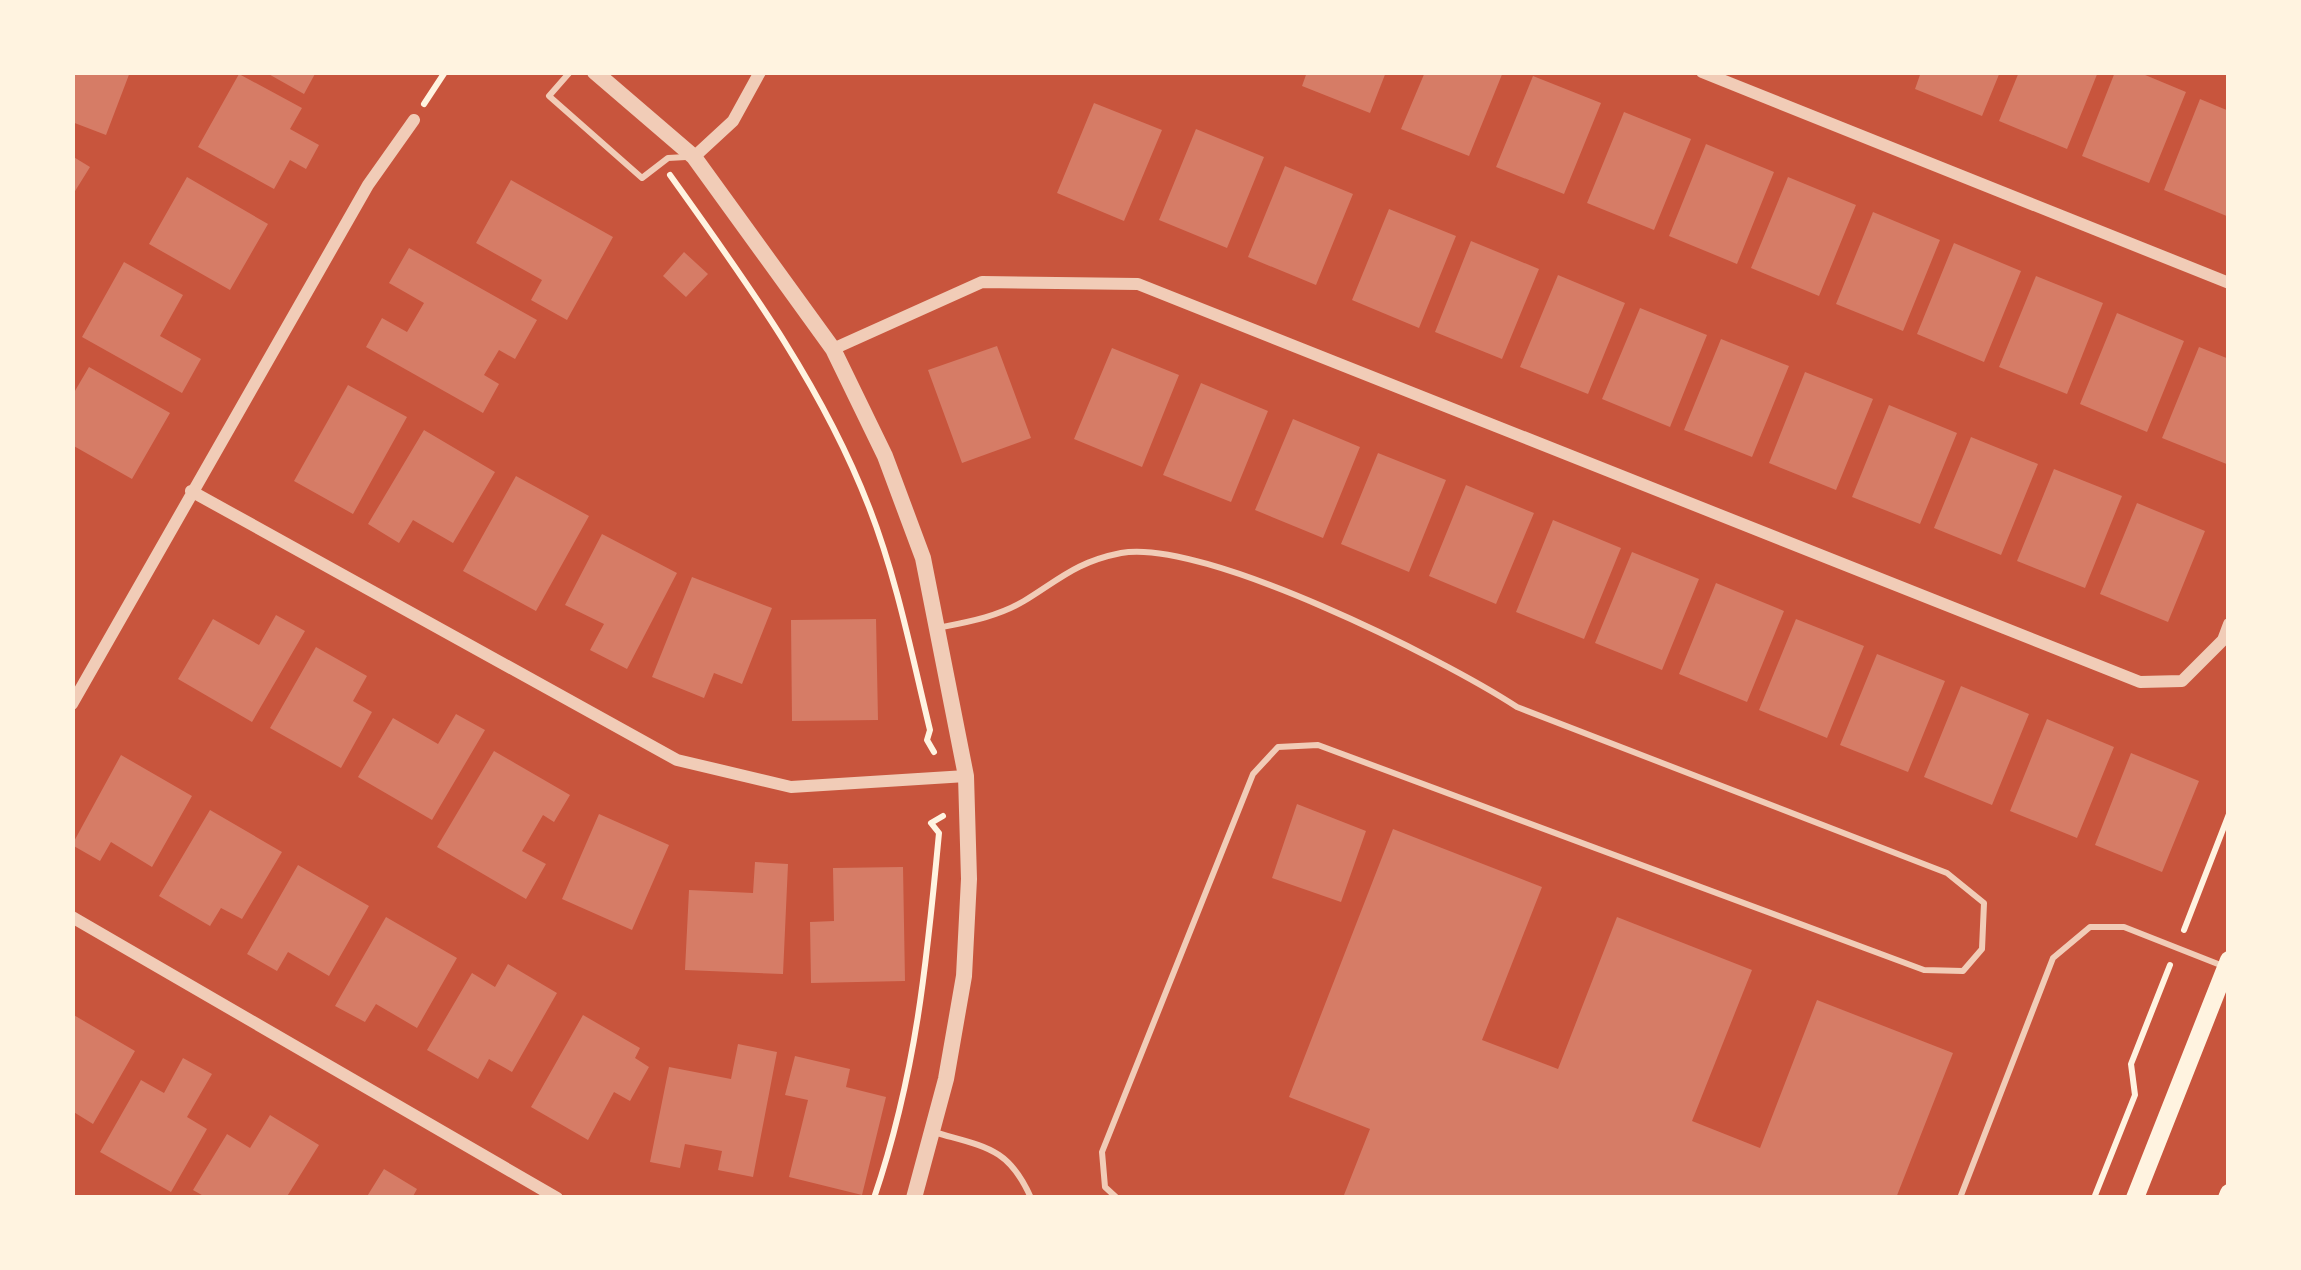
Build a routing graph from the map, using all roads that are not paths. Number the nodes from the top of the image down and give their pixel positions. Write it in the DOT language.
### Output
graph roads {
  1 [pos="570,72"];
  2 [pos="595,72"];
  3 [pos="760,72"];
  4 [pos="1702,72"];
  5 [pos="414,120"];
  6 [pos="694,157"];
  7 [pos="2229,284"];
  8 [pos="832,349"];
  9 [pos="191,491"];
  10 [pos="2229,624"];
  11 [pos="937,628"];
  12 [pos="72,704"];
  13 [pos="966,776"];
  14 [pos="72,917"];
  15 [pos="2228,965"];
  16 [pos="933,1132"];
  17 [pos="557,1198"];
  18 [pos="914,1198"];
  19 [pos="1031,1198"];
  20 [pos="1117,1198"];
  21 [pos="1960,1198"];
  22 [pos="2135,1198"];
  1 -- 6 [label="lane"];
  2 -- 6 [label="street"];
  3 -- 6 [label="street"];
  4 -- 7 [label="street"];
  5 -- 9 [label="street"];
  6 -- 8 [label="street"];
  8 -- 10 [label="street"];
  8 -- 11 [label="street"];
  9 -- 12 [label="street"];
  9 -- 13 [label="street"];
  11 -- 13 [label="street"];
  11 -- 20 [label="lane"];
  13 -- 16 [label="street"];
  14 -- 17 [label="street"];
  15 -- 21 [label="lane"];
  15 -- 22 [label="main road"];
  16 -- 18 [label="street"];
  16 -- 19 [label="lane"];
}
